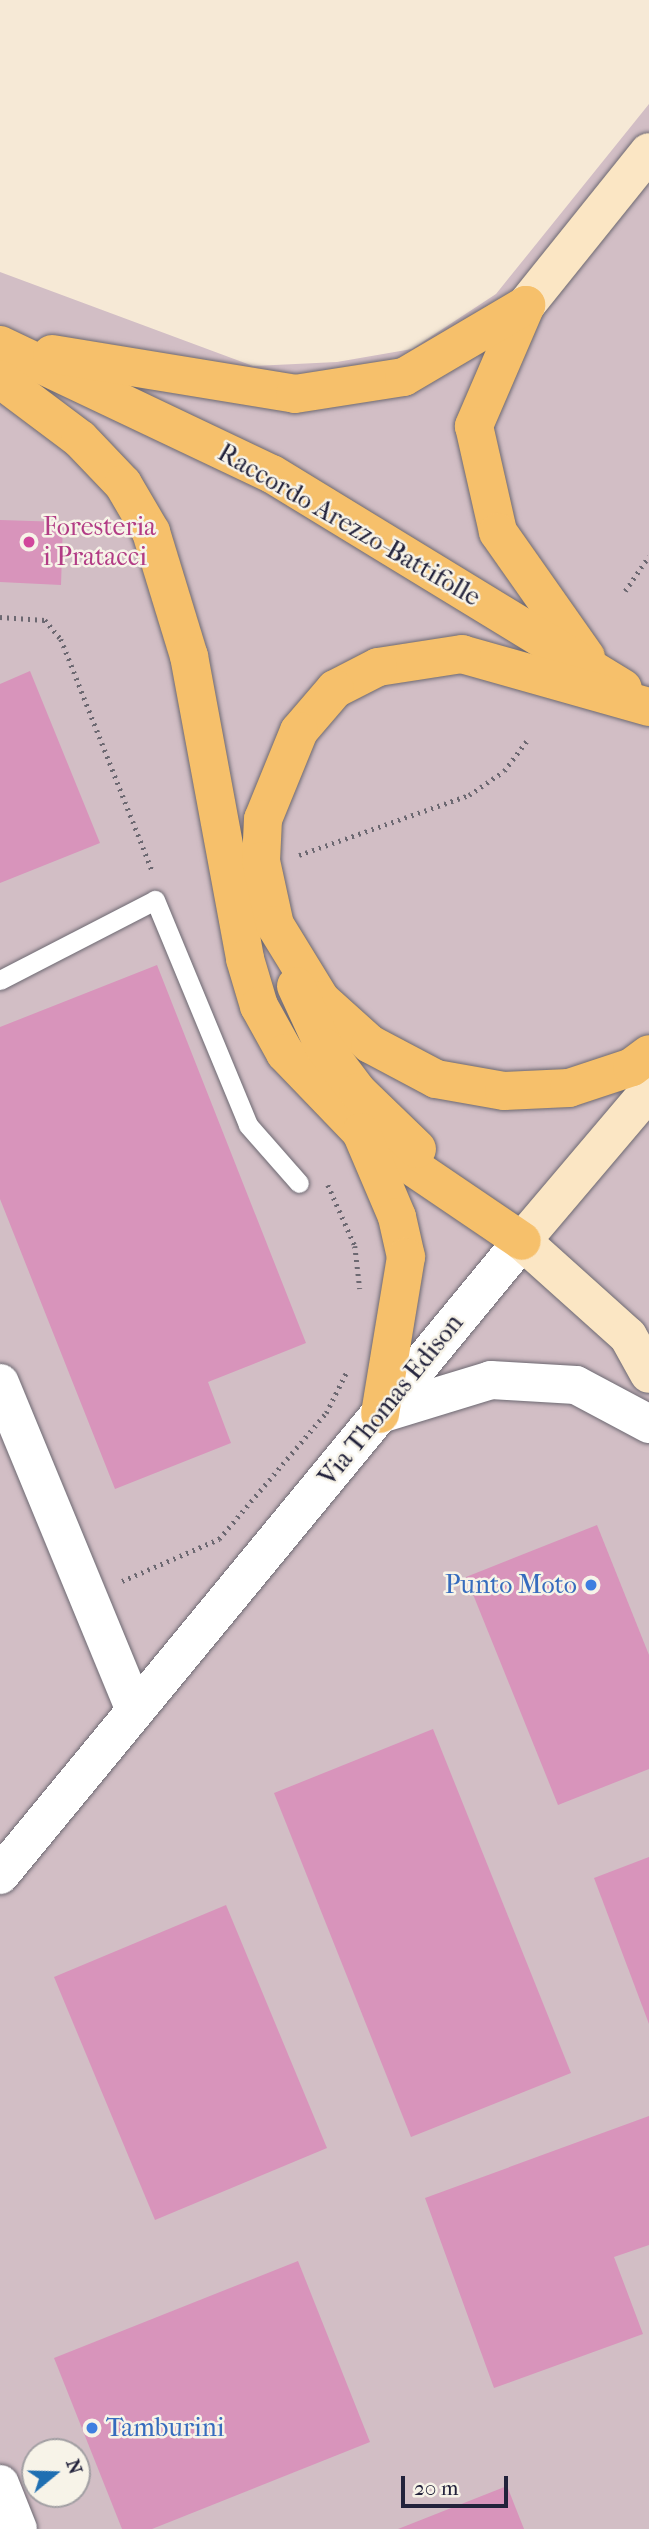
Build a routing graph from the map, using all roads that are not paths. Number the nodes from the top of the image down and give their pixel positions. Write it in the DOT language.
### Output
graph roads {
  1 [pos="649,152"];
  2 [pos="526,305"];
  3 [pos="0,344"];
  4 [pos="0,379"];
  5 [pos="595,669"];
  6 [pos="649,707"];
  7 [pos="275,925"];
  8 [pos="0,980"];
  9 [pos="649,1054"];
  10 [pos="649,1091"];
  11 [pos="361,1132"];
  12 [pos="299,1184"];
  13 [pos="509,1233"];
  14 [pos="649,1374"];
  15 [pos="0,1382"];
  16 [pos="380,1413"];
  17 [pos="649,1424"];
  18 [pos="135,1710"];
  19 [pos="0,1875"];
  20 [pos="0,2484"];
  21 [pos="18,2529"];
  1 -- 2 [label="street"];
  2 -- 3 [label="main road"];
  2 -- 5 [label="main road"];
  3 -- 5 [label="main road, Raccordo Arezzo-Battifolle"];
  4 -- 11 [label="main road"];
  5 -- 6 [label="main road, Raccordo Arezzo-Battifolle"];
  6 -- 7 [label="main road"];
  7 -- 9 [label="main road"];
  7 -- 13 [label="main road"];
  8 -- 12 [label="lane"];
  10 -- 13 [label="street, Via Thomas Edison"];
  11 -- 13 [label="main road"];
  11 -- 16 [label="main road"];
  13 -- 14 [label="street"];
  13 -- 16 [label="street, Via Thomas Edison"];
  15 -- 18 [label="street"];
  16 -- 17 [label="street"];
  16 -- 18 [label="street, Via Thomas Edison"];
  18 -- 19 [label="street, Via Thomas Edison"];
  20 -- 21 [label="street"];
}
